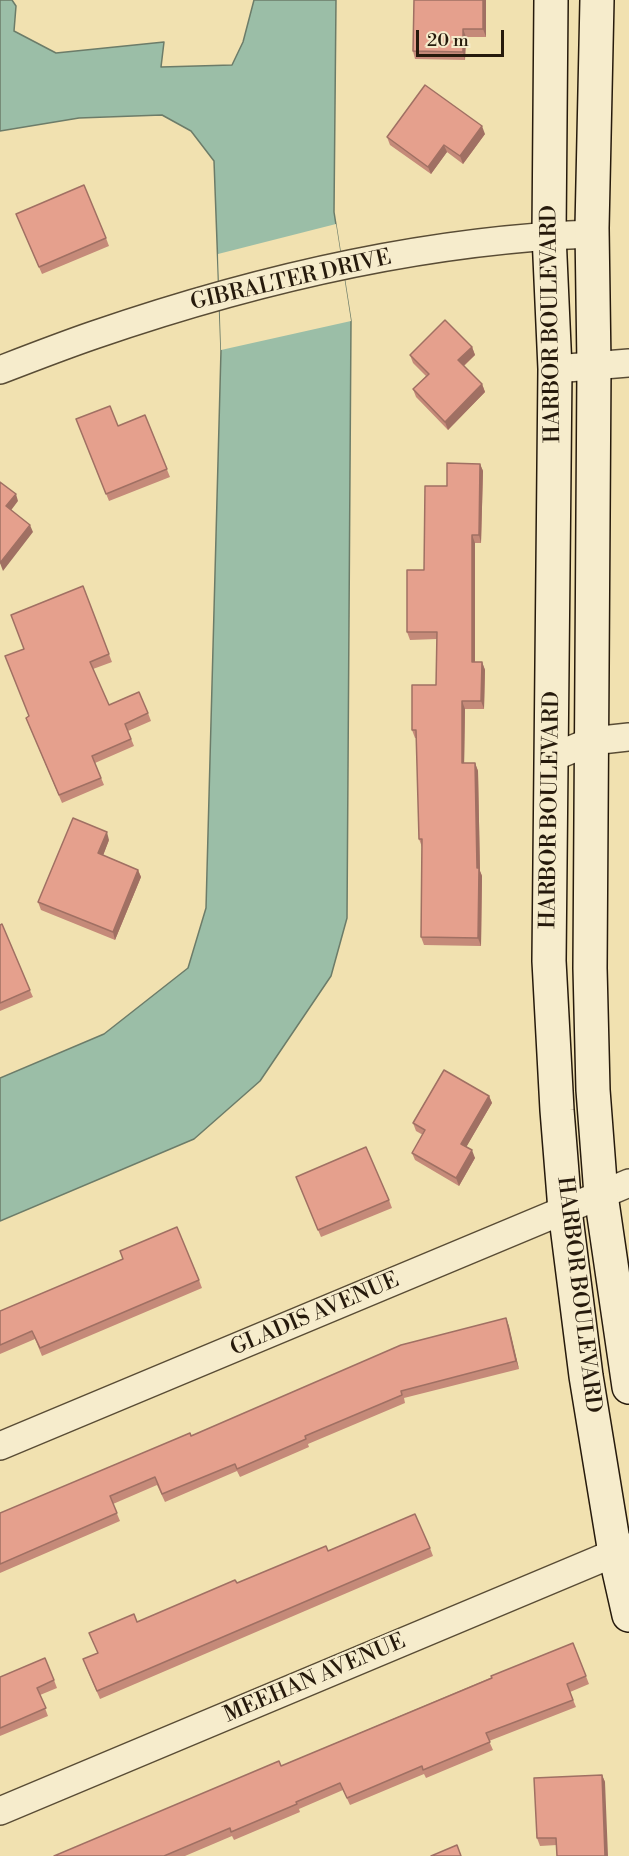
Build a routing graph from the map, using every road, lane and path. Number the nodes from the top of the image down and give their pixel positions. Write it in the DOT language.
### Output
graph roads {
  1 [pos="551,0"];
  2 [pos="597,0"];
  3 [pos="592,234"];
  4 [pos="549,235"];
  5 [pos="629,363"];
  6 [pos="594,366"];
  7 [pos="555,369"];
  8 [pos="0,370"];
  9 [pos="629,737"];
  10 [pos="592,741"];
  11 [pos="551,758"];
  12 [pos="615,1189"];
  13 [pos="564,1210"];
  14 [pos="629,1387"];
  15 [pos="0,1446"];
  16 [pos="622,1550"];
  17 [pos="629,1615"];
  18 [pos="0,1811"];
  1 -- 4 [label="street, HARBOR BOULEVARD"];
  2 -- 3 [label="street, HARBOR BOULEVARD"];
  3 -- 4 [label="street, GIBRALTER DRIVE"];
  3 -- 6 [label="street, HARBOR BOULEVARD"];
  4 -- 7 [label="street, HARBOR BOULEVARD"];
  4 -- 8 [label="street, GIBRALTER DRIVE"];
  5 -- 6 [label="street"];
  6 -- 7 [label="street"];
  6 -- 10 [label="street, HARBOR BOULEVARD"];
  7 -- 11 [label="street, HARBOR BOULEVARD"];
  9 -- 10 [label="street"];
  10 -- 11 [label="street"];
  10 -- 12 [label="street, HARBOR BOULEVARD"];
  11 -- 13 [label="street, HARBOR BOULEVARD"];
  12 -- 13 [label="street, GLADIS AVENUE"];
  12 -- 14 [label="street, HARBOR BOULEVARD"];
  13 -- 15 [label="street, GLADIS AVENUE"];
  13 -- 16 [label="street, HARBOR BOULEVARD"];
  16 -- 17 [label="street, HARBOR BOULEVARD"];
  16 -- 18 [label="street, MEEHAN AVENUE"];
}
